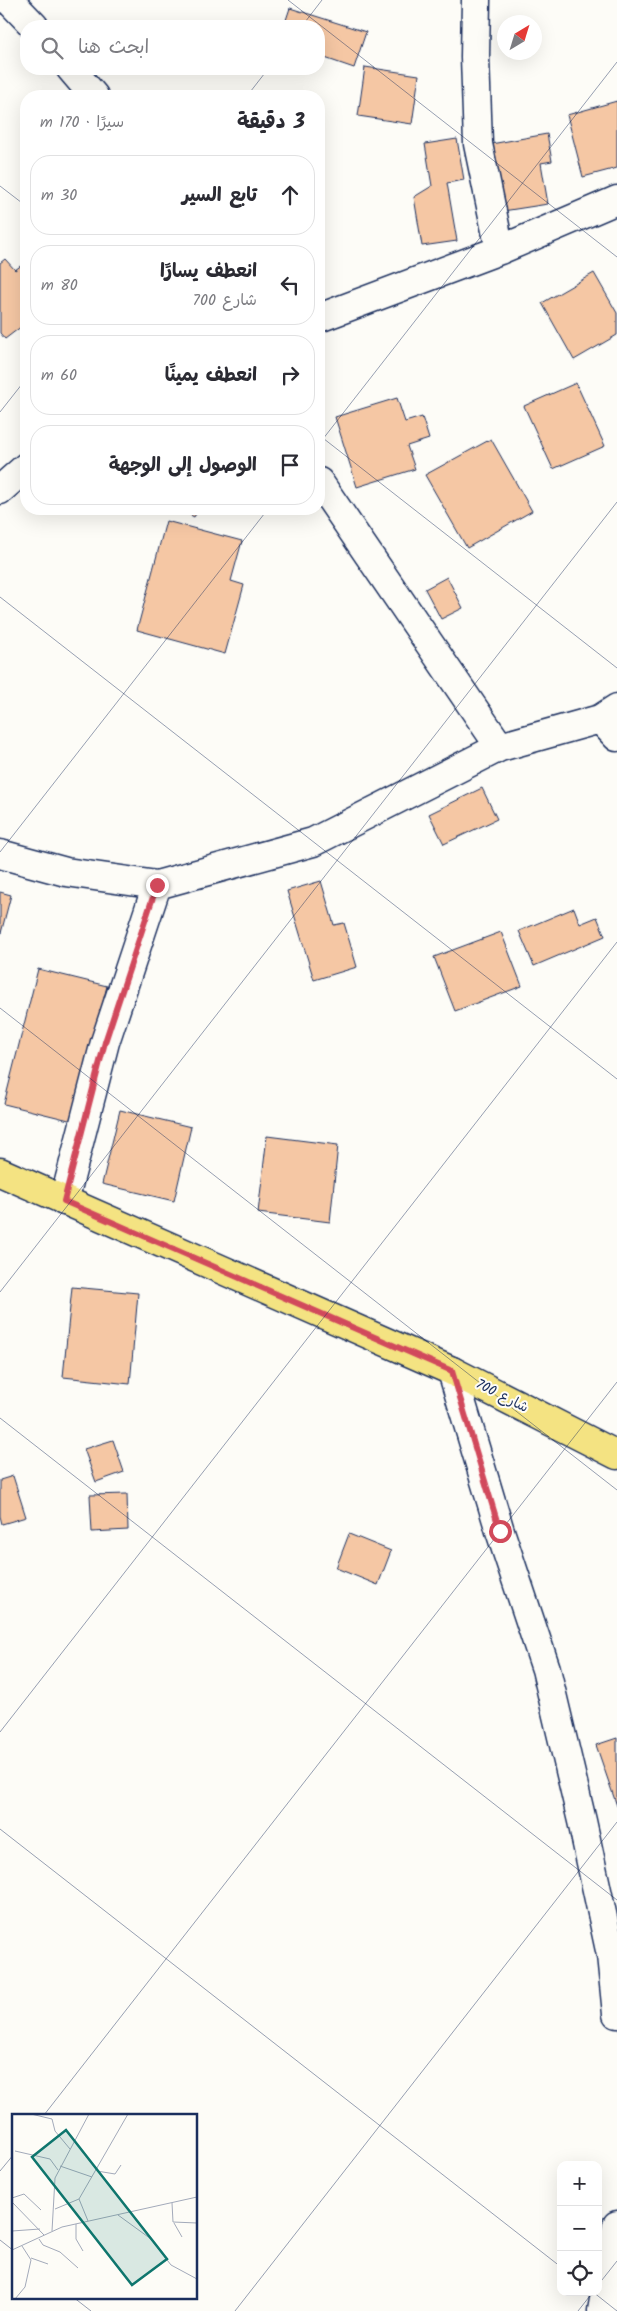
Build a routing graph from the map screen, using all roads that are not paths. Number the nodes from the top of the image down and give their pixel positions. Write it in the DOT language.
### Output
graph roads {
  1 [pos="9,0"];
  2 [pos="476,0"];
  3 [pos="28,20"];
  4 [pos="75,75"];
  5 [pos="89,90"];
  6 [pos="617,200"];
  7 [pos="500,250"];
  8 [pos="325,316"];
  9 [pos="20,472"];
  10 [pos="0,490"];
  11 [pos="325,491"];
  12 [pos="611,721"];
  13 [pos="500,747"];
  14 [pos="0,854"];
  15 [pos="157,885"];
  16 [pos="0,1172"];
  17 [pos="64,1201"];
  18 [pos="452,1371"];
  19 [pos="617,1455"];
  20 [pos="617,2014"];
  21 [pos="617,2225"];
  22 [pos="602,2311"];
  1 -- 3 [label="street"];
  2 -- 7 [label="street"];
  4 -- 5 [label="street"];
  6 -- 7 [label="street"];
  7 -- 8 [label="street"];
  9 -- 10 [label="street"];
  11 -- 13 [label="street"];
  12 -- 13 [label="street"];
  13 -- 15 [label="street"];
  14 -- 15 [label="street"];
  15 -- 17 [label="street"];
  16 -- 17 [label="main road, شارع 700"];
  17 -- 18 [label="main road, شارع 700"];
  18 -- 19 [label="main road, شارع 700"];
  18 -- 20 [label="street"];
  21 -- 22 [label="street"];
}
